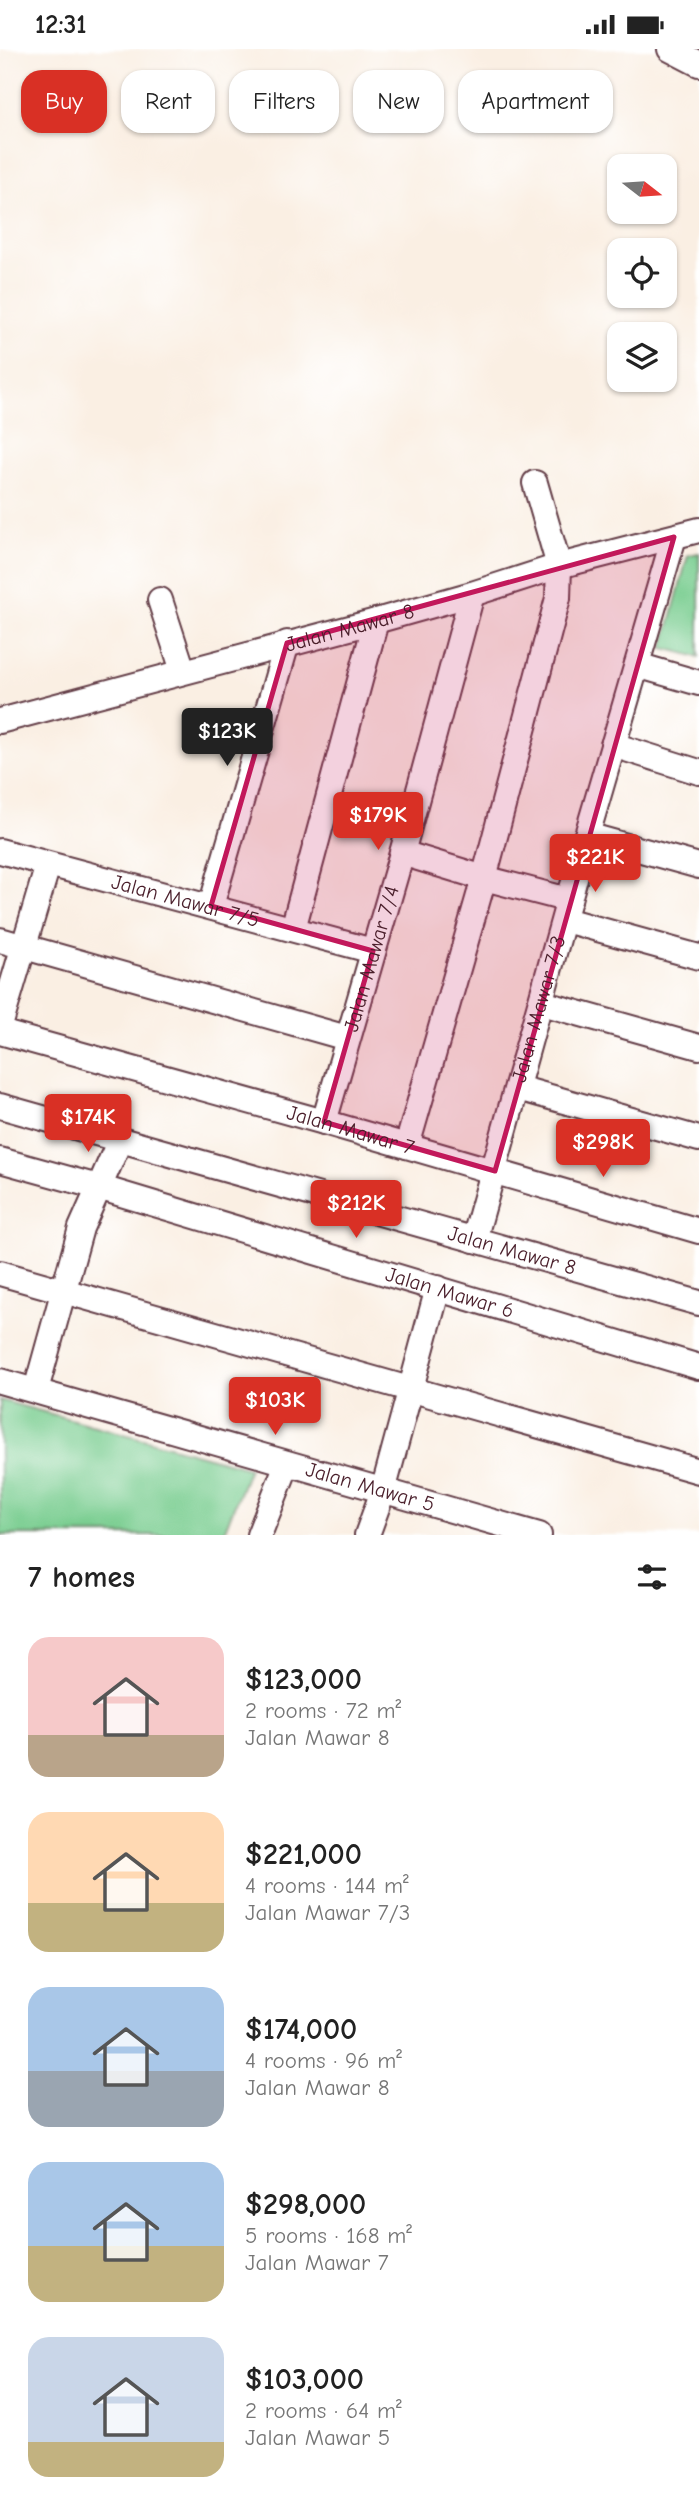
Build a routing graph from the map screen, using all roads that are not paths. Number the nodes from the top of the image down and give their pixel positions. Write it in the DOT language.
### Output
graph roads {
  1 [pos="670,49"];
  2 [pos="699,64"];
  3 [pos="535,483"];
  4 [pos="699,530"];
  5 [pos="674,537"];
  6 [pos="559,566"];
  7 [pos="472,594"];
  8 [pos="160,600"];
  9 [pos="376,621"];
  10 [pos="287,643"];
  11 [pos="637,665"];
  12 [pos="183,671"];
  13 [pos="699,683"];
  14 [pos="0,721"];
  15 [pos="613,745"];
  16 [pos="699,772"];
  17 [pos="587,835"];
  18 [pos="0,851"];
  19 [pos="402,853"];
  20 [pos="48,866"];
  21 [pos="699,866"];
  22 [pos="484,878"];
  23 [pos="211,906"];
  24 [pos="567,910"];
  25 [pos="293,929"];
  26 [pos="0,940"];
  27 [pos="24,947"];
  28 [pos="373,951"];
  29 [pos="699,957"];
  30 [pos="542,1003"];
  31 [pos="0,1026"];
  32 [pos="0,1032"];
  33 [pos="347,1038"];
  34 [pos="699,1047"];
  35 [pos="518,1088"];
  36 [pos="0,1106"];
  37 [pos="324,1122"];
  38 [pos="699,1139"];
  39 [pos="120,1140"];
  40 [pos="407,1146"];
  41 [pos="0,1160"];
  42 [pos="495,1171"];
  43 [pos="98,1187"];
  44 [pos="699,1231"];
  45 [pos="474,1240"];
  46 [pos="0,1273"];
  47 [pos="438,1288"];
  48 [pos="62,1291"];
  49 [pos="699,1303"];
  50 [pos="699,1367"];
  51 [pos="0,1381"];
  52 [pos="412,1389"];
  53 [pos="36,1390"];
  54 [pos="287,1464"];
  55 [pos="699,1471"];
  56 [pos="383,1491"];
  57 [pos="493,1529"];
  58 [pos="259,1535"];
  59 [pos="367,1535"];
  60 [pos="539,1535"];
  1 -- 2 [label="street"];
  3 -- 6 [label="street"];
  4 -- 5 [label="street, Jalan Mawar 8"];
  5 -- 6 [label="street, Jalan Mawar 8"];
  5 -- 11 [label="street, Jalan Mawar 7/3"];
  6 -- 7 [label="street, Jalan Mawar 8"];
  6 -- 22 [label="street"];
  7 -- 9 [label="street, Jalan Mawar 8"];
  7 -- 19 [label="street, Jalan Mawar 7/4"];
  8 -- 12 [label="street"];
  9 -- 10 [label="street, Jalan Mawar 8"];
  9 -- 25 [label="street"];
  10 -- 12 [label="street, Jalan Mawar 8"];
  10 -- 23 [label="street"];
  11 -- 13 [label="street"];
  11 -- 15 [label="street, Jalan Mawar 7/3"];
  12 -- 14 [label="street, Jalan Mawar 8"];
  15 -- 16 [label="street"];
  15 -- 17 [label="street, Jalan Mawar 7/3"];
  17 -- 21 [label="street"];
  17 -- 24 [label="street, Jalan Mawar 7/3"];
  18 -- 20 [label="street, Jalan Mawar 7/5"];
  19 -- 22 [label="street"];
  19 -- 28 [label="street, Jalan Mawar 7/4"];
  20 -- 23 [label="street, Jalan Mawar 7/5"];
  20 -- 27 [label="street"];
  22 -- 24 [label="street"];
  22 -- 40 [label="street"];
  23 -- 25 [label="street, Jalan Mawar 7/5"];
  24 -- 29 [label="street"];
  24 -- 30 [label="street, Jalan Mawar 7/3"];
  25 -- 28 [label="street, Jalan Mawar 7/5"];
  26 -- 27 [label="street"];
  27 -- 31 [label="street"];
  27 -- 33 [label="street"];
  28 -- 33 [label="street, Jalan Mawar 7/4"];
  30 -- 34 [label="street"];
  30 -- 35 [label="street, Jalan Mawar 7/3"];
  32 -- 37 [label="street, Jalan Mawar 7"];
  33 -- 37 [label="street, Jalan Mawar 7/4"];
  35 -- 38 [label="street"];
  35 -- 42 [label="street, Jalan Mawar 7/3"];
  36 -- 39 [label="street, Jalan Mawar 8"];
  37 -- 40 [label="street, Jalan Mawar 7"];
  39 -- 43 [label="street"];
  39 -- 45 [label="street, Jalan Mawar 8"];
  40 -- 42 [label="street, Jalan Mawar 7"];
  41 -- 43 [label="street, Jalan Mawar 6"];
  42 -- 44 [label="street, Jalan Mawar 7"];
  42 -- 45 [label="street, Jalan Mawar 7/3"];
  43 -- 47 [label="street, Jalan Mawar 6"];
  43 -- 48 [label="street"];
  45 -- 49 [label="street, Jalan Mawar 8"];
  46 -- 48 [label="street"];
  47 -- 50 [label="street, Jalan Mawar 6"];
  47 -- 52 [label="street"];
  48 -- 52 [label="street"];
  48 -- 53 [label="street"];
  51 -- 53 [label="street, Jalan Mawar 5"];
  52 -- 55 [label="street"];
  52 -- 56 [label="street"];
  53 -- 54 [label="street, Jalan Mawar 5"];
  54 -- 56 [label="street, Jalan Mawar 5"];
  54 -- 58 [label="street"];
  56 -- 57 [label="street, Jalan Mawar 5"];
  56 -- 59 [label="street"];
  57 -- 60 [label="street, Jalan Mawar 5"];
}
